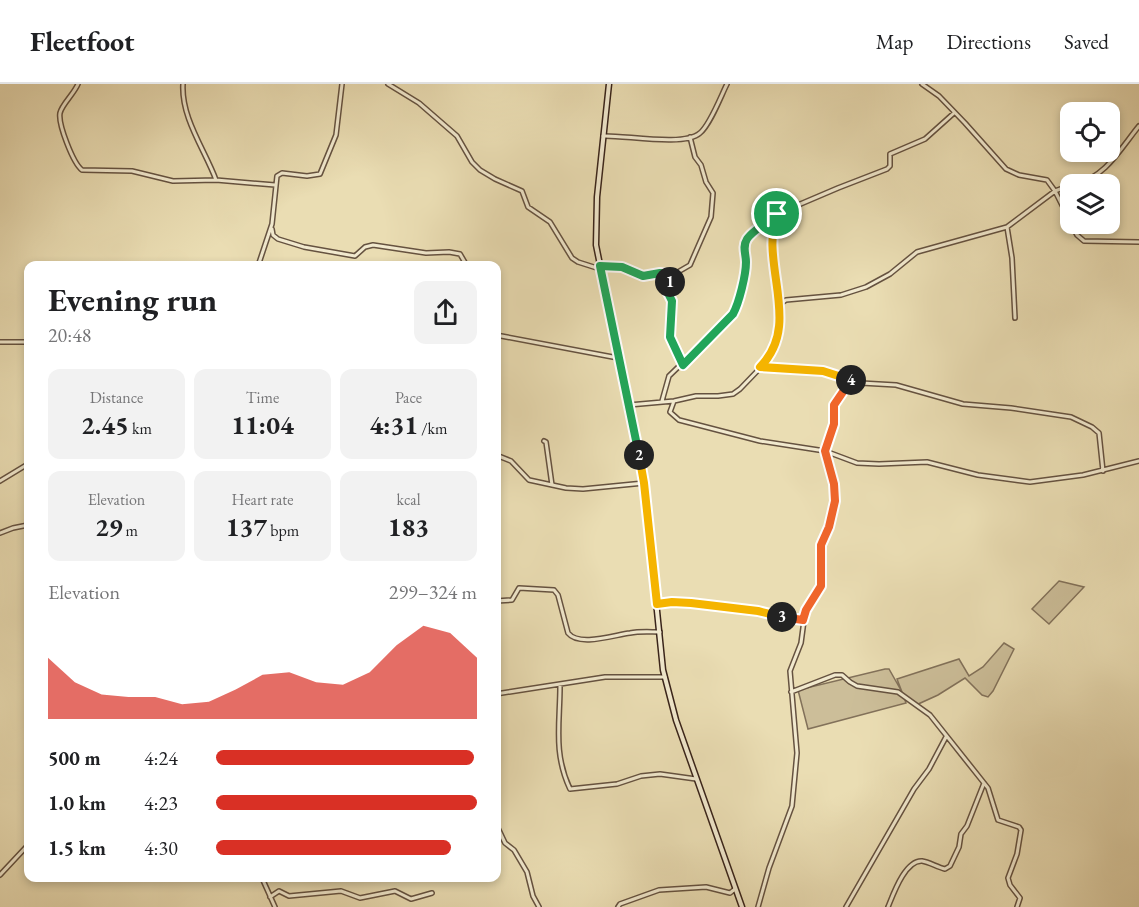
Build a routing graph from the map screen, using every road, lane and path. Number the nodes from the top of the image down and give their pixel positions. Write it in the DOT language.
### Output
graph roads {
  1 [pos="78,84"];
  2 [pos="183,84"];
  3 [pos="342,84"];
  4 [pos="388,84"];
  5 [pos="609,84"];
  6 [pos="727,84"];
  7 [pos="922,84"];
  8 [pos="954,113"];
  9 [pos="1139,126"];
  10 [pos="603,136"];
  11 [pos="690,137"];
  12 [pos="1099,174"];
  13 [pos="216,180"];
  14 [pos="275,185"];
  15 [pos="1060,189"];
  16 [pos="1055,191"];
  17 [pos="1060,201"];
  18 [pos="777,214"];
  19 [pos="272,224"];
  20 [pos="1007,227"];
  21 [pos="1076,234"];
  22 [pos="1139,242"];
  23 [pos="260,261"];
  24 [pos="464,261"];
  25 [pos="600,268"];
  26 [pos="674,275"];
  27 [pos="779,306"];
  28 [pos="1015,318"];
  29 [pos="501,336"];
  30 [pos="0,342"];
  31 [pos="24,342"];
  32 [pos="618,358"];
  33 [pos="683,365"];
  34 [pos="760,367"];
  35 [pos="851,380"];
  36 [pos="674,401"];
  37 [pos="662,402"];
  38 [pos="629,405"];
  39 [pos="544,441"];
  40 [pos="825,451"];
  41 [pos="501,457"];
  42 [pos="1139,461"];
  43 [pos="24,466"];
  44 [pos="1104,471"];
  45 [pos="0,481"];
  46 [pos="644,483"];
  47 [pos="552,485"];
  48 [pos="24,526"];
  49 [pos="0,533"];
  50 [pos="501,601"];
  51 [pos="657,604"];
  52 [pos="803,620"];
  53 [pos="660,632"];
  54 [pos="665,677"];
  55 [pos="560,686"];
  56 [pos="791,692"];
  57 [pos="501,693"];
  58 [pos="946,737"];
  59 [pos="696,779"];
  60 [pos="984,783"];
  61 [pos="501,835"];
  62 [pos="24,849"];
  63 [pos="0,875"];
  64 [pos="264,882"];
  65 [pos="735,889"];
  66 [pos="432,893"];
  67 [pos="270,897"];
  68 [pos="275,907"];
  69 [pos="539,907"];
  70 [pos="618,907"];
  71 [pos="742,907"];
  72 [pos="758,907"];
  73 [pos="846,907"];
  74 [pos="888,907"];
  75 [pos="1017,907"];
  1 -- 13 [label="street"];
  2 -- 13 [label="street"];
  3 -- 14 [label="street"];
  4 -- 25 [label="street"];
  5 -- 10 [label="street"];
  6 -- 11 [label="street"];
  7 -- 8 [label="street"];
  8 -- 16 [label="street"];
  8 -- 18 [label="street"];
  9 -- 12 [label="street"];
  10 -- 11 [label="street"];
  10 -- 25 [label="street"];
  11 -- 26 [label="street"];
  13 -- 14 [label="street"];
  14 -- 19 [label="street"];
  15 -- 16 [label="street"];
  16 -- 17 [label="street"];
  16 -- 20 [label="street"];
  18 -- 27 [label="street"];
  18 -- 33 [label="street"];
  19 -- 23 [label="street"];
  19 -- 24 [label="street"];
  20 -- 27 [label="street"];
  20 -- 28 [label="street"];
  21 -- 22 [label="street"];
  25 -- 26 [label="street"];
  25 -- 32 [label="street"];
  26 -- 33 [label="street"];
  27 -- 34 [label="street"];
  29 -- 32 [label="street"];
  30 -- 31 [label="street"];
  32 -- 38 [label="street"];
  33 -- 37 [label="street"];
  34 -- 35 [label="street"];
  34 -- 36 [label="street"];
  35 -- 40 [label="street"];
  35 -- 44 [label="street"];
  36 -- 37 [label="street"];
  36 -- 40 [label="street"];
  37 -- 38 [label="street"];
  38 -- 46 [label="street"];
  39 -- 47 [label="street"];
  40 -- 44 [label="street"];
  40 -- 52 [label="street"];
  41 -- 47 [label="street"];
  42 -- 44 [label="street"];
  43 -- 45 [label="street"];
  46 -- 47 [label="street"];
  46 -- 51 [label="street"];
  48 -- 49 [label="street"];
  50 -- 53 [label="street"];
  51 -- 52 [label="street"];
  51 -- 53 [label="street"];
  52 -- 56 [label="street"];
  53 -- 54 [label="street"];
  54 -- 55 [label="street"];
  54 -- 59 [label="street"];
  55 -- 57 [label="street"];
  55 -- 59 [label="street"];
  56 -- 58 [label="street"];
  56 -- 72 [label="street"];
  58 -- 60 [label="street"];
  58 -- 73 [label="street"];
  59 -- 65 [label="street"];
  60 -- 74 [label="street"];
  60 -- 75 [label="street"];
  61 -- 69 [label="street"];
  62 -- 63 [label="street"];
  64 -- 67 [label="street"];
  65 -- 70 [label="street"];
  65 -- 71 [label="street"];
  66 -- 67 [label="street"];
  67 -- 68 [label="street"];
}
